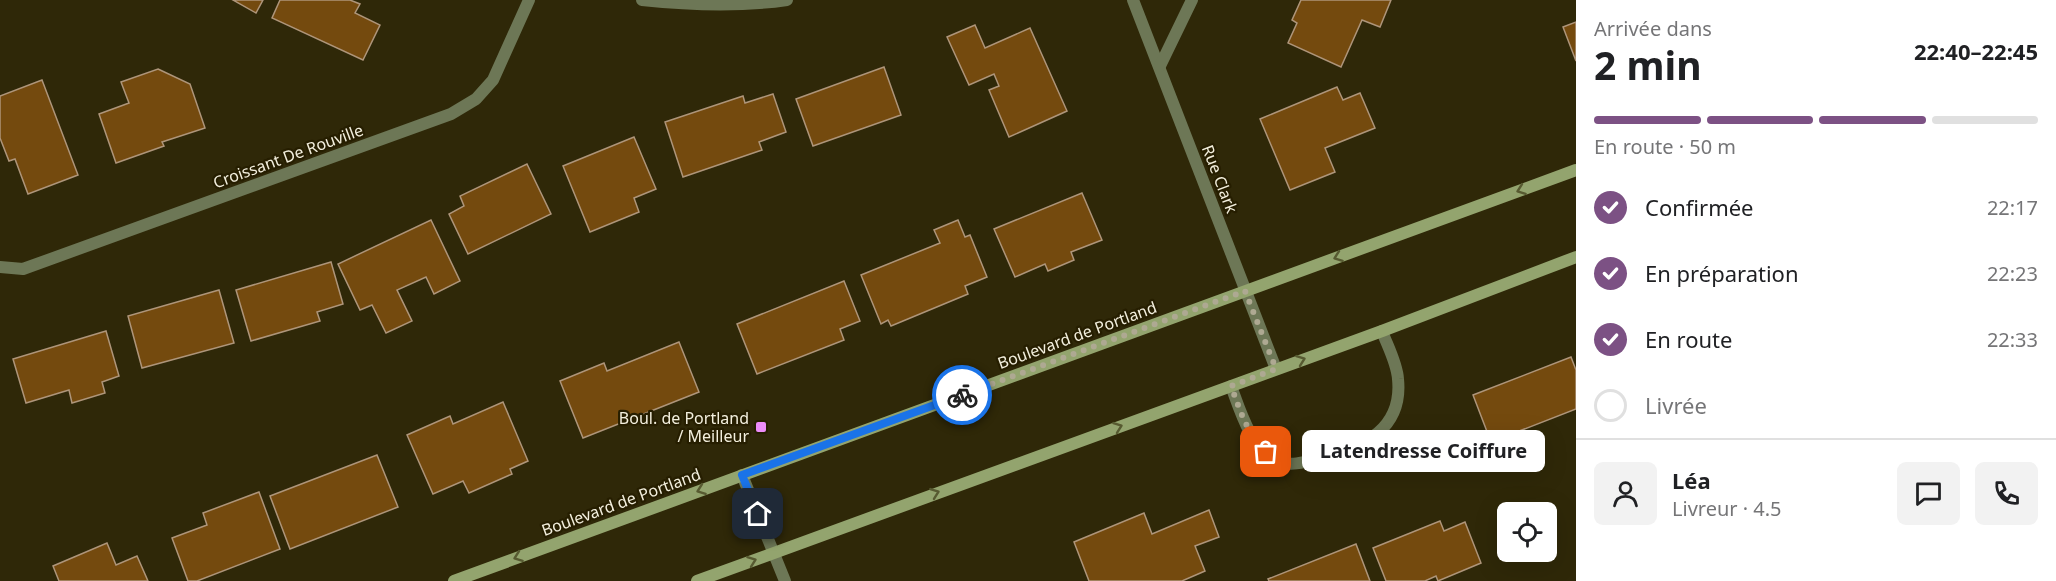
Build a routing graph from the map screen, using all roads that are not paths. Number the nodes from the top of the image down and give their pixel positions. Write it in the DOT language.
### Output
graph roads {
  1 [pos="529,0"];
  2 [pos="642,0"];
  3 [pos="787,0"];
  4 [pos="1133,0"];
  5 [pos="1192,0"];
  6 [pos="1160,66"];
  7 [pos="1576,170"];
  8 [pos="1576,257"];
  9 [pos="0,267"];
  10 [pos="1245,291"];
  11 [pos="1382,331"];
  12 [pos="1276,369"];
  13 [pos="1231,386"];
  14 [pos="742,475"];
  15 [pos="774,552"];
  16 [pos="454,581"];
  17 [pos="697,581"];
  18 [pos="785,581"];
  1 -- 9 [label="street, Croissant De Rouville"];
  2 -- 3 [label="street"];
  4 -- 6 [label="street, Rue Clark"];
  5 -- 6 [label="street"];
  6 -- 10 [label="street, Rue Clark"];
  7 -- 10 [label="main road, Boulevard de Portland, one-way"];
  8 -- 11 [label="main road"];
  10 -- 12 [label="street, Rue Clark"];
  10 -- 14 [label="main road, Boulevard de Portland"];
  12 -- 11 [label="main road, one-way"];
  11 -- 13 [label="street"];
  12 -- 13 [label="main road"];
  15 -- 13 [label="main road, one-way"];
  14 -- 15 [label="street"];
  14 -- 16 [label="main road, Boulevard de Portland, one-way"];
  17 -- 15 [label="main road, one-way"];
  15 -- 18 [label="street"];
}
